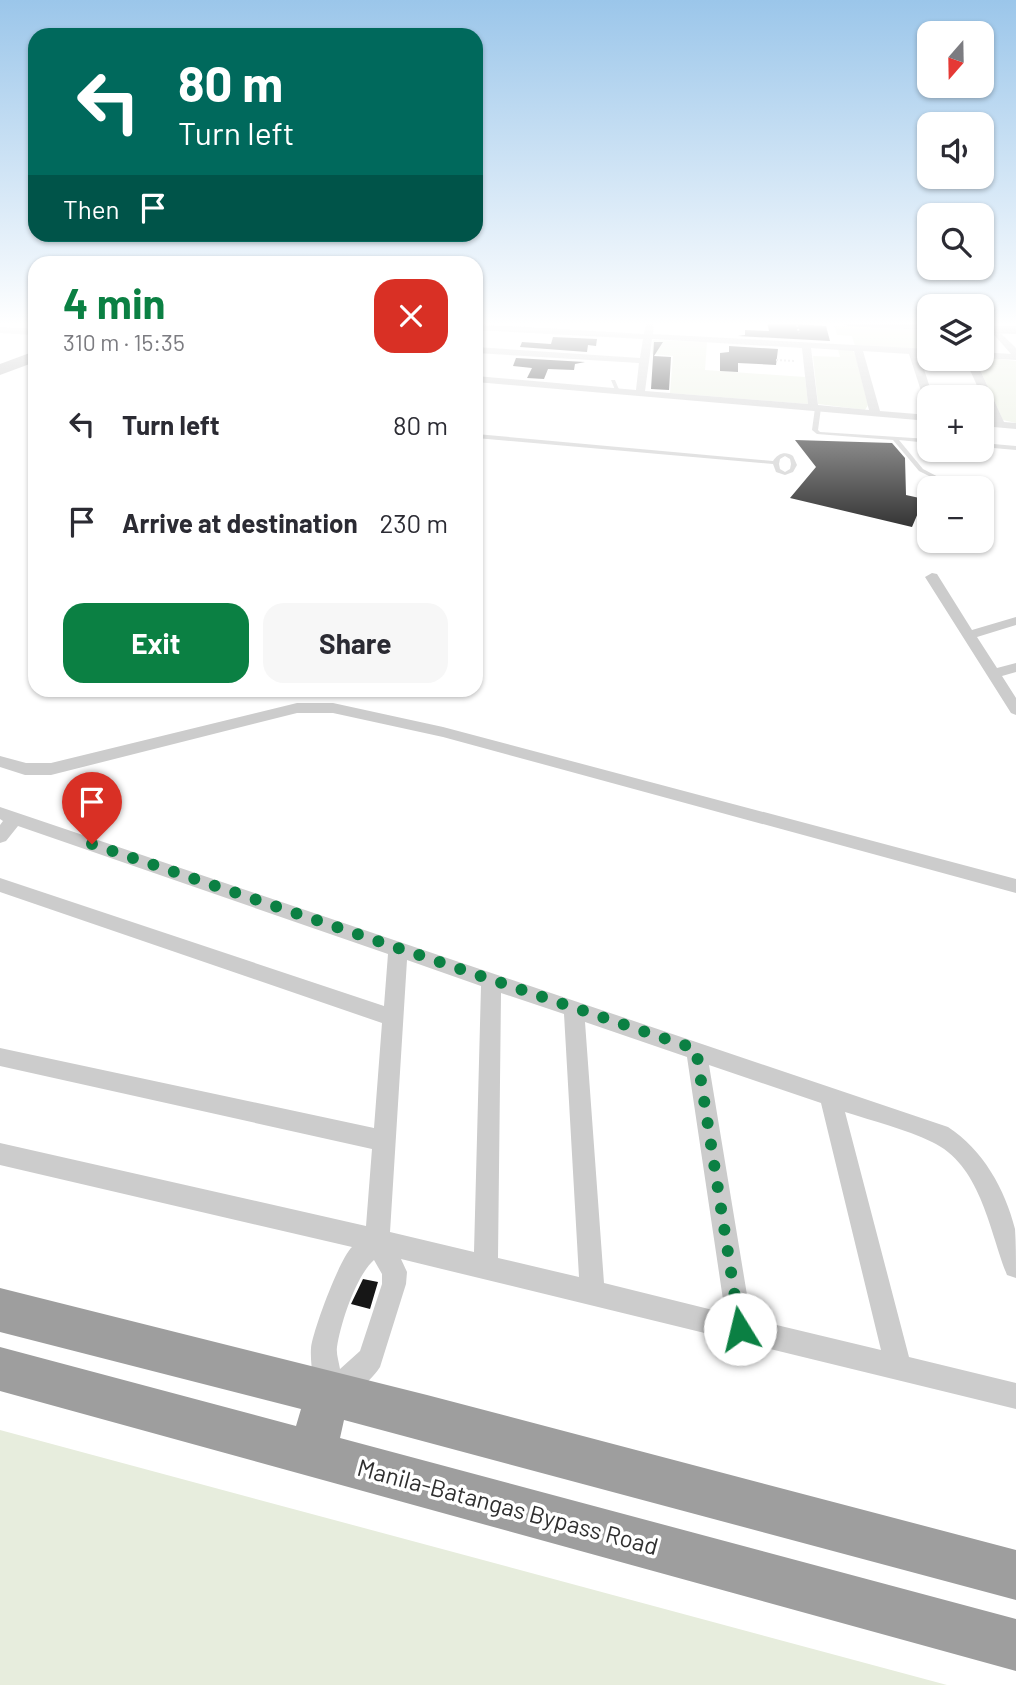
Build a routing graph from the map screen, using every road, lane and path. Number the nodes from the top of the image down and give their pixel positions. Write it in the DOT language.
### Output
graph roads {
  1 [pos="730,401"];
  2 [pos="815,401"];
  3 [pos="872,401"];
  4 [pos="989,401"];
  5 [pos="816,408"];
  6 [pos="875,413"];
  7 [pos="917,417"];
  8 [pos="994,424"];
  9 [pos="1000,424"];
  10 [pos="1016,425"];
  11 [pos="483,437"];
  12 [pos="894,438"];
  13 [pos="917,440"];
  14 [pos="994,446"];
  15 [pos="1016,449"];
  16 [pos="777,463"];
  17 [pos="934,476"];
  18 [pos="932,577"];
  19 [pos="1016,621"];
  20 [pos="969,635"];
  21 [pos="1016,667"];
  22 [pos="994,674"];
  23 [pos="1016,710"];
  24 [pos="0,761"];
  25 [pos="8,816"];
  26 [pos="0,838"];
  27 [pos="0,885"];
  28 [pos="1016,886"];
  29 [pos="398,948"];
  30 [pos="491,980"];
  31 [pos="574,1008"];
  32 [pos="392,1018"];
  33 [pos="696,1049"];
  34 [pos="0,1057"];
  35 [pos="830,1096"];
  36 [pos="383,1141"];
  37 [pos="0,1154"];
  38 [pos="377,1241"];
  39 [pos="1016,1266"];
  40 [pos="486,1267"];
  41 [pos="592,1293"];
  42 [pos="0,1310"];
  43 [pos="740,1329"];
  44 [pos="899,1368"];
  45 [pos="0,1369"];
  46 [pos="329,1394"];
  47 [pos="1016,1396"];
  48 [pos="312,1452"];
  49 [pos="1016,1574"];
  50 [pos="1016,1645"];
  1 -- 5 [label="street"];
  2 -- 5 [label="street"];
  3 -- 6 [label="street"];
  4 -- 9 [label="street"];
  5 -- 6 [label="street"];
  5 -- 12 [label="lane"];
  6 -- 7 [label="street"];
  8 -- 9 [label="street"];
  9 -- 10 [label="street"];
  11 -- 16 [label="lane"];
  12 -- 13 [label="lane"];
  12 -- 17 [label="lane"];
  14 -- 15 [label="lane"];
  18 -- 20 [label="street"];
  19 -- 20 [label="street"];
  20 -- 22 [label="street"];
  21 -- 22 [label="street"];
  22 -- 23 [label="street"];
  24 -- 28 [label="street"];
  25 -- 26 [label="street"];
  25 -- 29 [label="street"];
  27 -- 32 [label="street"];
  29 -- 30 [label="street"];
  29 -- 32 [label="street"];
  30 -- 31 [label="street"];
  30 -- 40 [label="street"];
  31 -- 33 [label="street"];
  31 -- 41 [label="street"];
  32 -- 36 [label="street"];
  33 -- 35 [label="street"];
  33 -- 43 [label="street"];
  34 -- 36 [label="street"];
  35 -- 39 [label="street"];
  35 -- 44 [label="street"];
  36 -- 38 [label="street"];
  37 -- 38 [label="street"];
  38 -- 40 [label="street"];
  38 -- 46 [label="street"];
  38 -- 46 [label="street"];
  40 -- 41 [label="street"];
  41 -- 43 [label="street"];
  42 -- 46 [label="highway"];
  43 -- 44 [label="street"];
  44 -- 47 [label="street"];
  45 -- 48 [label="highway, Manila-Batangas Bypass Road"];
  46 -- 48 [label="highway"];
  46 -- 49 [label="highway"];
  48 -- 50 [label="highway, Manila-Batangas Bypass Road"];
}
